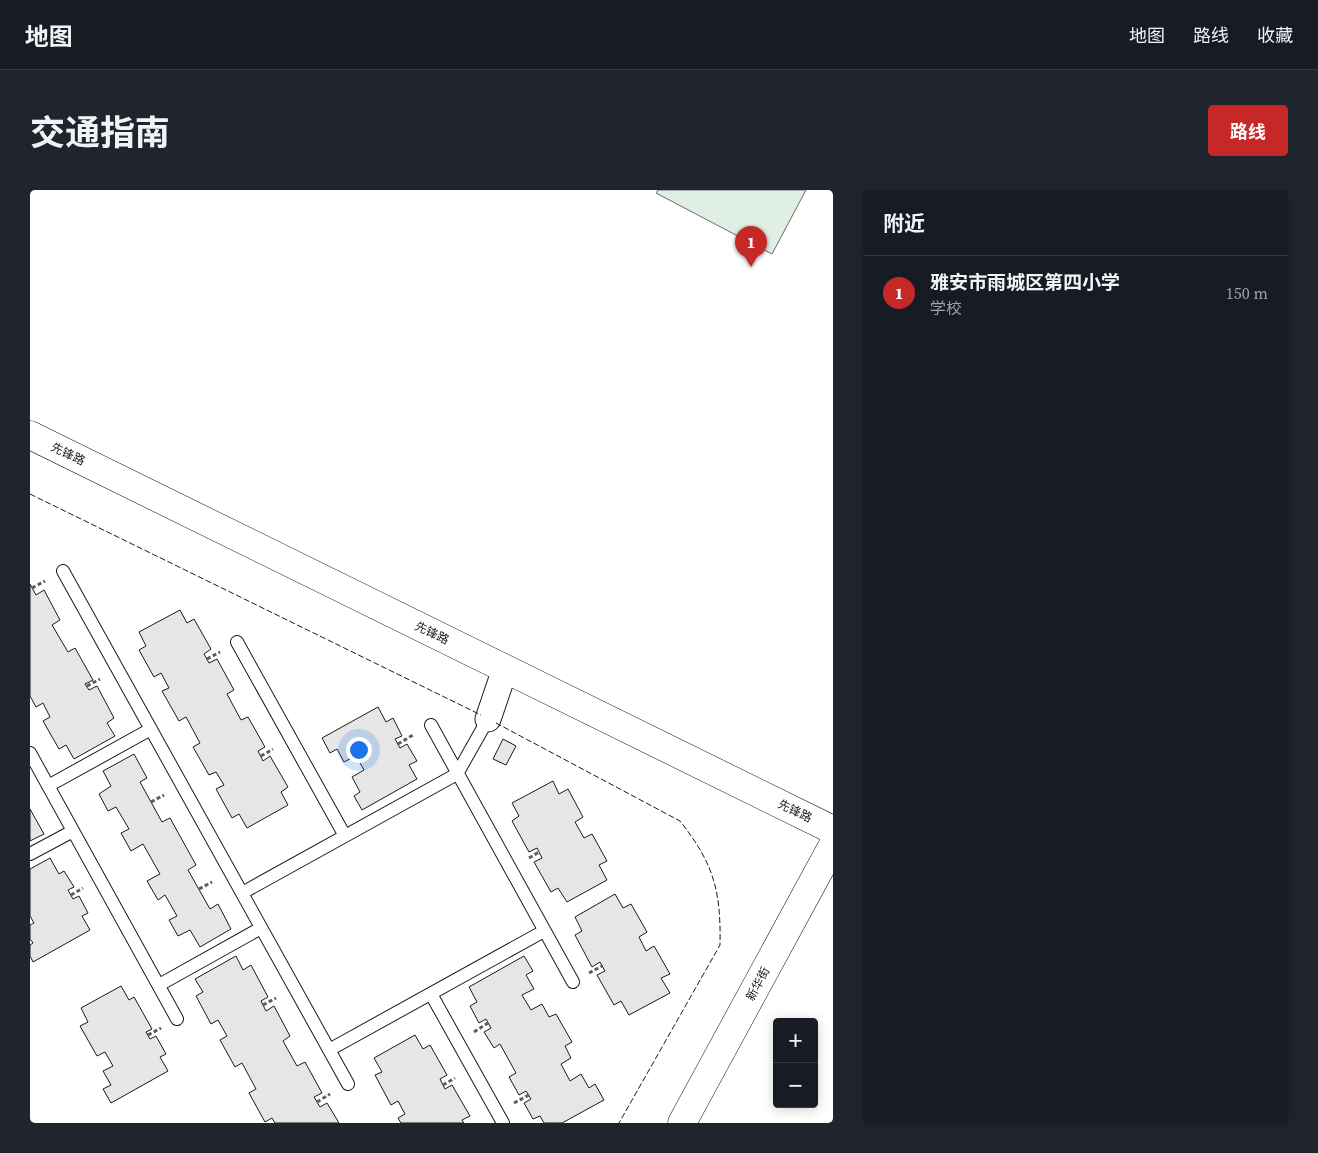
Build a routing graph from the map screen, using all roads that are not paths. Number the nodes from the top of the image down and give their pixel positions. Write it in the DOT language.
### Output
graph roads {
  1 [pos="30,435"];
  2 [pos="63,570"];
  3 [pos="237,642"];
  4 [pos="505,669"];
  5 [pos="488,718"];
  6 [pos="431,725"];
  7 [pos="151,729"];
  8 [pos="30,753"];
  9 [pos="457,774"];
  10 [pos="48,786"];
  11 [pos="73,830"];
  12 [pos="833,830"];
  13 [pos="345,836"];
  14 [pos="833,846"];
  15 [pos="30,854"];
  16 [pos="242,893"];
  17 [pos="261,928"];
  18 [pos="544,931"];
  19 [pos="573,982"];
  20 [pos="159,985"];
  21 [pos="431,994"];
  22 [pos="177,1019"];
  23 [pos="329,1050"];
  24 [pos="348,1084"];
  25 [pos="503,1123"];
  26 [pos="682,1123"];
  1 -- 4 [label="street, 先锋路"];
  2 -- 7 [label="lane"];
  3 -- 13 [label="lane"];
  4 -- 5 [label="street"];
  4 -- 12 [label="street, 先锋路"];
  5 -- 9 [label="lane"];
  6 -- 9 [label="lane"];
  7 -- 10 [label="lane"];
  7 -- 16 [label="lane"];
  8 -- 10 [label="lane"];
  9 -- 13 [label="lane"];
  9 -- 18 [label="lane"];
  10 -- 11 [label="lane"];
  11 -- 15 [label="lane"];
  11 -- 20 [label="lane"];
  13 -- 16 [label="lane"];
  14 -- 26 [label="street, 新华街"];
  16 -- 17 [label="lane"];
  17 -- 20 [label="lane"];
  17 -- 23 [label="lane"];
  18 -- 19 [label="lane"];
  18 -- 21 [label="lane"];
  20 -- 22 [label="lane"];
  21 -- 23 [label="lane"];
  21 -- 25 [label="lane"];
  23 -- 24 [label="lane"];
}
